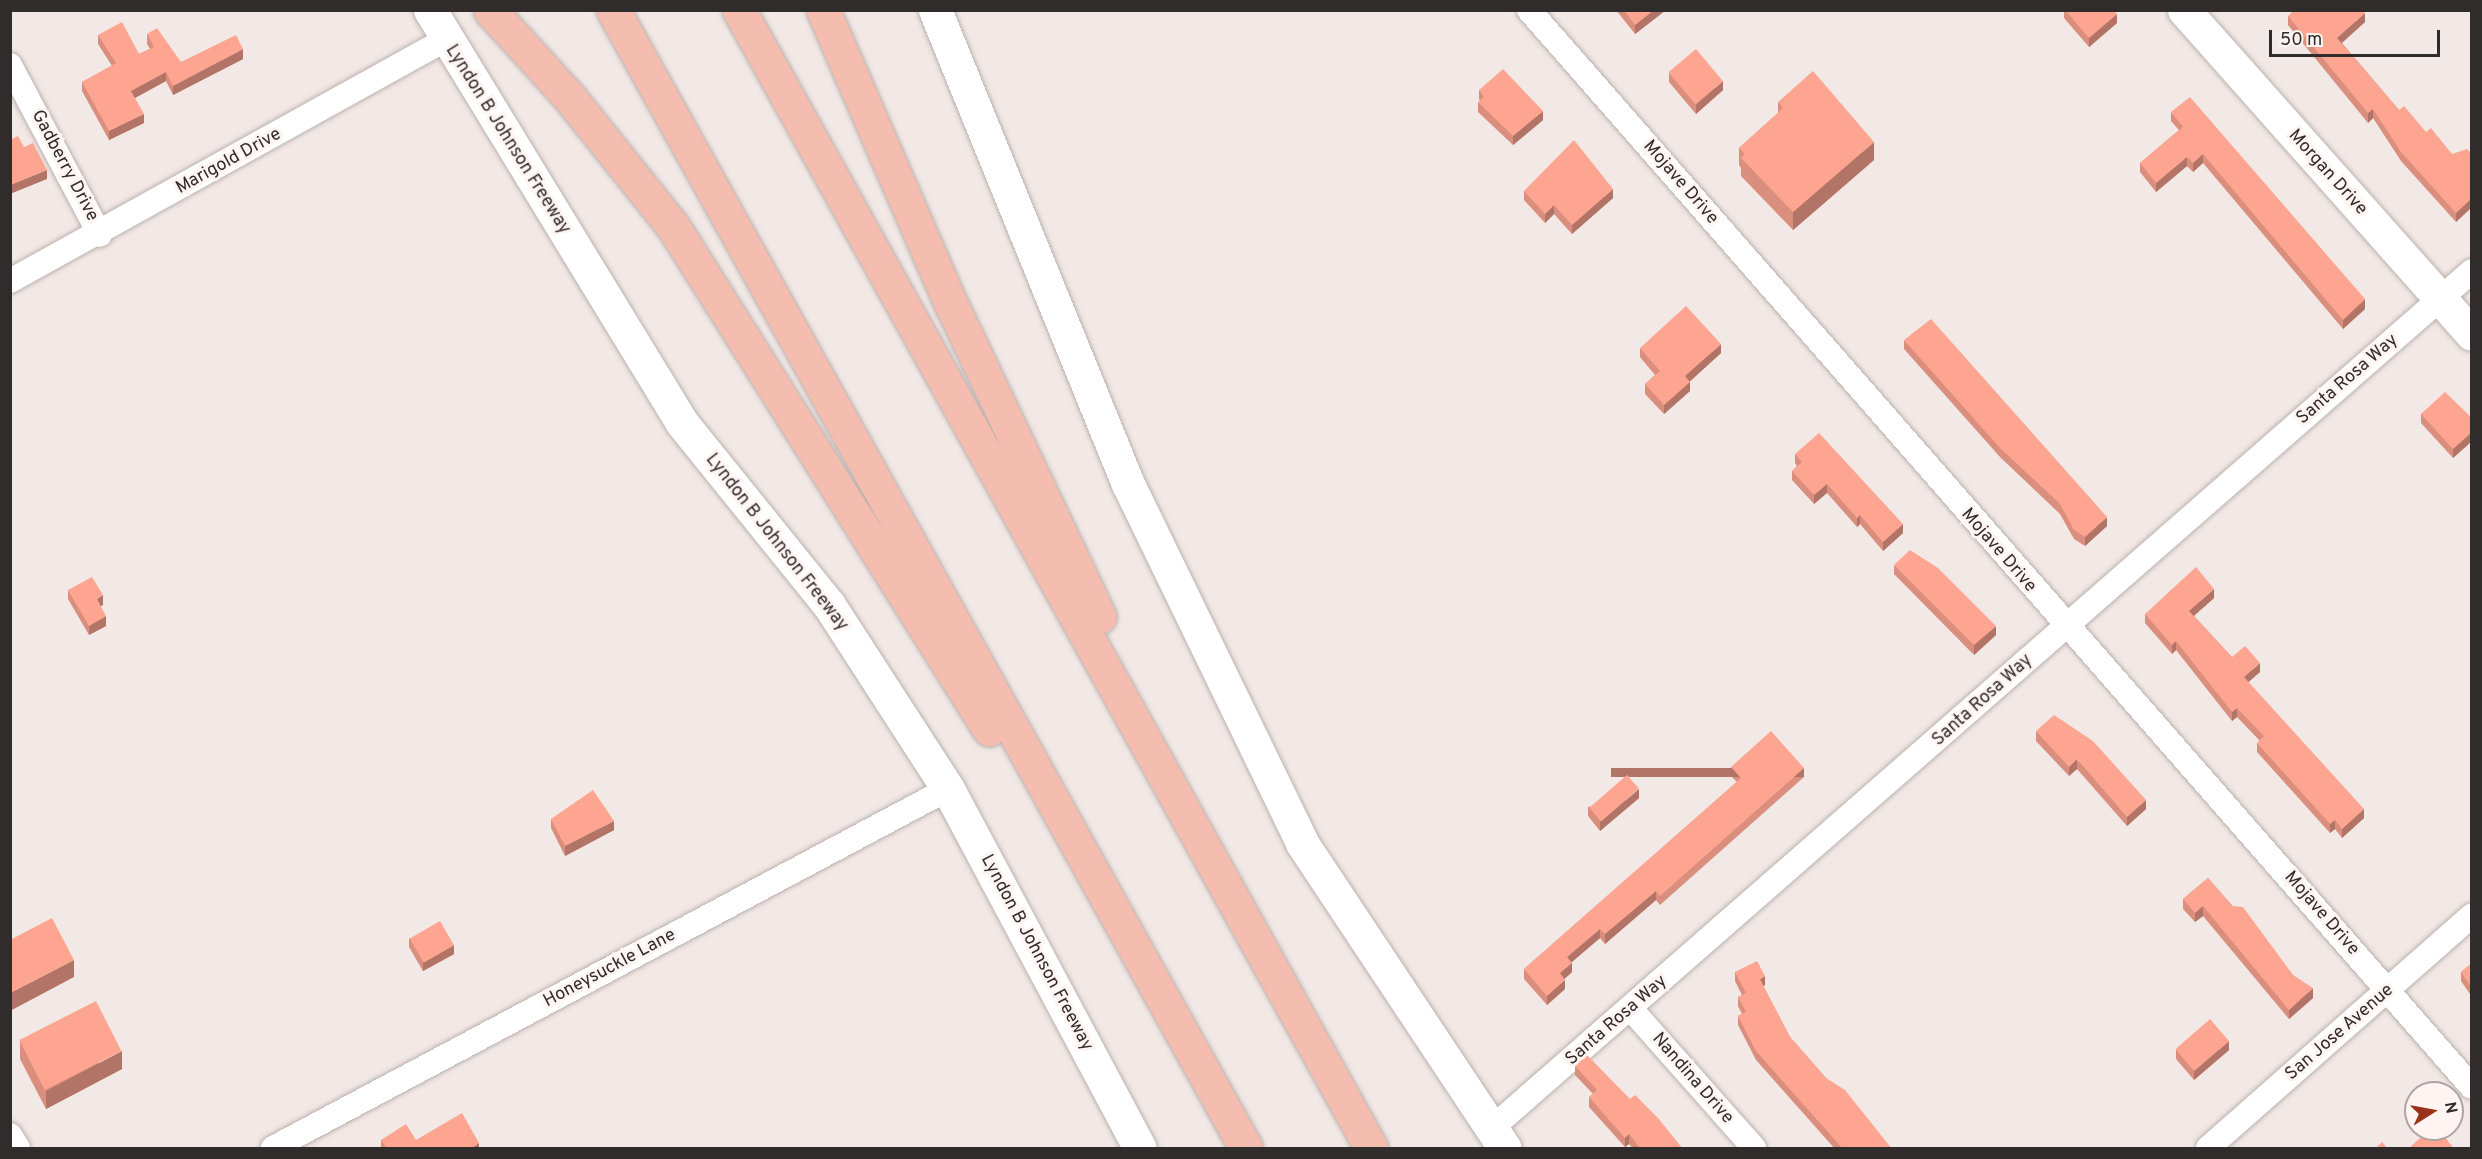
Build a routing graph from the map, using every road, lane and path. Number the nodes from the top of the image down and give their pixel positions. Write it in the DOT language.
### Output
graph roads {
  1 [pos="430,10"];
  2 [pos="490,10"];
  3 [pos="613,10"];
  4 [pos="739,10"];
  5 [pos="823,10"];
  6 [pos="935,10"];
  7 [pos="1529,10"];
  8 [pos="2184,10"];
  9 [pos="445,40"];
  10 [pos="10,65"];
  11 [pos="100,234"];
  12 [pos="2472,271"];
  13 [pos="10,281"];
  14 [pos="2442,298"];
  15 [pos="2472,334"];
  16 [pos="2065,627"];
  17 [pos="948,789"];
  18 [pos="2472,915"];
  19 [pos="1275,975"];
  20 [pos="2388,991"];
  21 [pos="1631,1009"];
  22 [pos="1178,1025"];
  23 [pos="2472,1087"];
  24 [pos="10,1135"];
  25 [pos="1499,1138"];
  26 [pos="18,1149"];
  27 [pos="273,1149"];
  28 [pos="1140,1149"];
  29 [pos="1246,1149"];
  30 [pos="1371,1149"];
  31 [pos="1754,1149"];
  32 [pos="2208,1149"];
  1 -- 9 [label="main road, Lyndon B Johnson Freeway"];
  2 -- 22 [label="highway"];
  3 -- 22 [label="highway"];
  4 -- 19 [label="highway"];
  5 -- 19 [label="highway"];
  6 -- 25 [label="main road"];
  7 -- 16 [label="street, Mojave Drive"];
  8 -- 14 [label="main road, Morgan Drive"];
  9 -- 11 [label="street, Marigold Drive"];
  9 -- 17 [label="main road, Lyndon B Johnson Freeway"];
  10 -- 11 [label="street, Gadberry Drive"];
  11 -- 13 [label="street, Marigold Drive"];
  12 -- 14 [label="street, Santa Rosa Way"];
  14 -- 15 [label="main road, Morgan Drive"];
  14 -- 16 [label="street, Santa Rosa Way"];
  16 -- 20 [label="street, Mojave Drive"];
  16 -- 21 [label="street, Santa Rosa Way"];
  17 -- 27 [label="street, Honeysuckle Lane"];
  17 -- 28 [label="main road, Lyndon B Johnson Freeway"];
  18 -- 20 [label="street, San Jose Avenue"];
  19 -- 30 [label="highway"];
  20 -- 23 [label="street, Mojave Drive"];
  20 -- 32 [label="street, San Jose Avenue"];
  21 -- 25 [label="street, Santa Rosa Way"];
  21 -- 31 [label="street, Nandina Drive"];
  22 -- 29 [label="highway"];
  24 -- 26 [label="street"];
}
